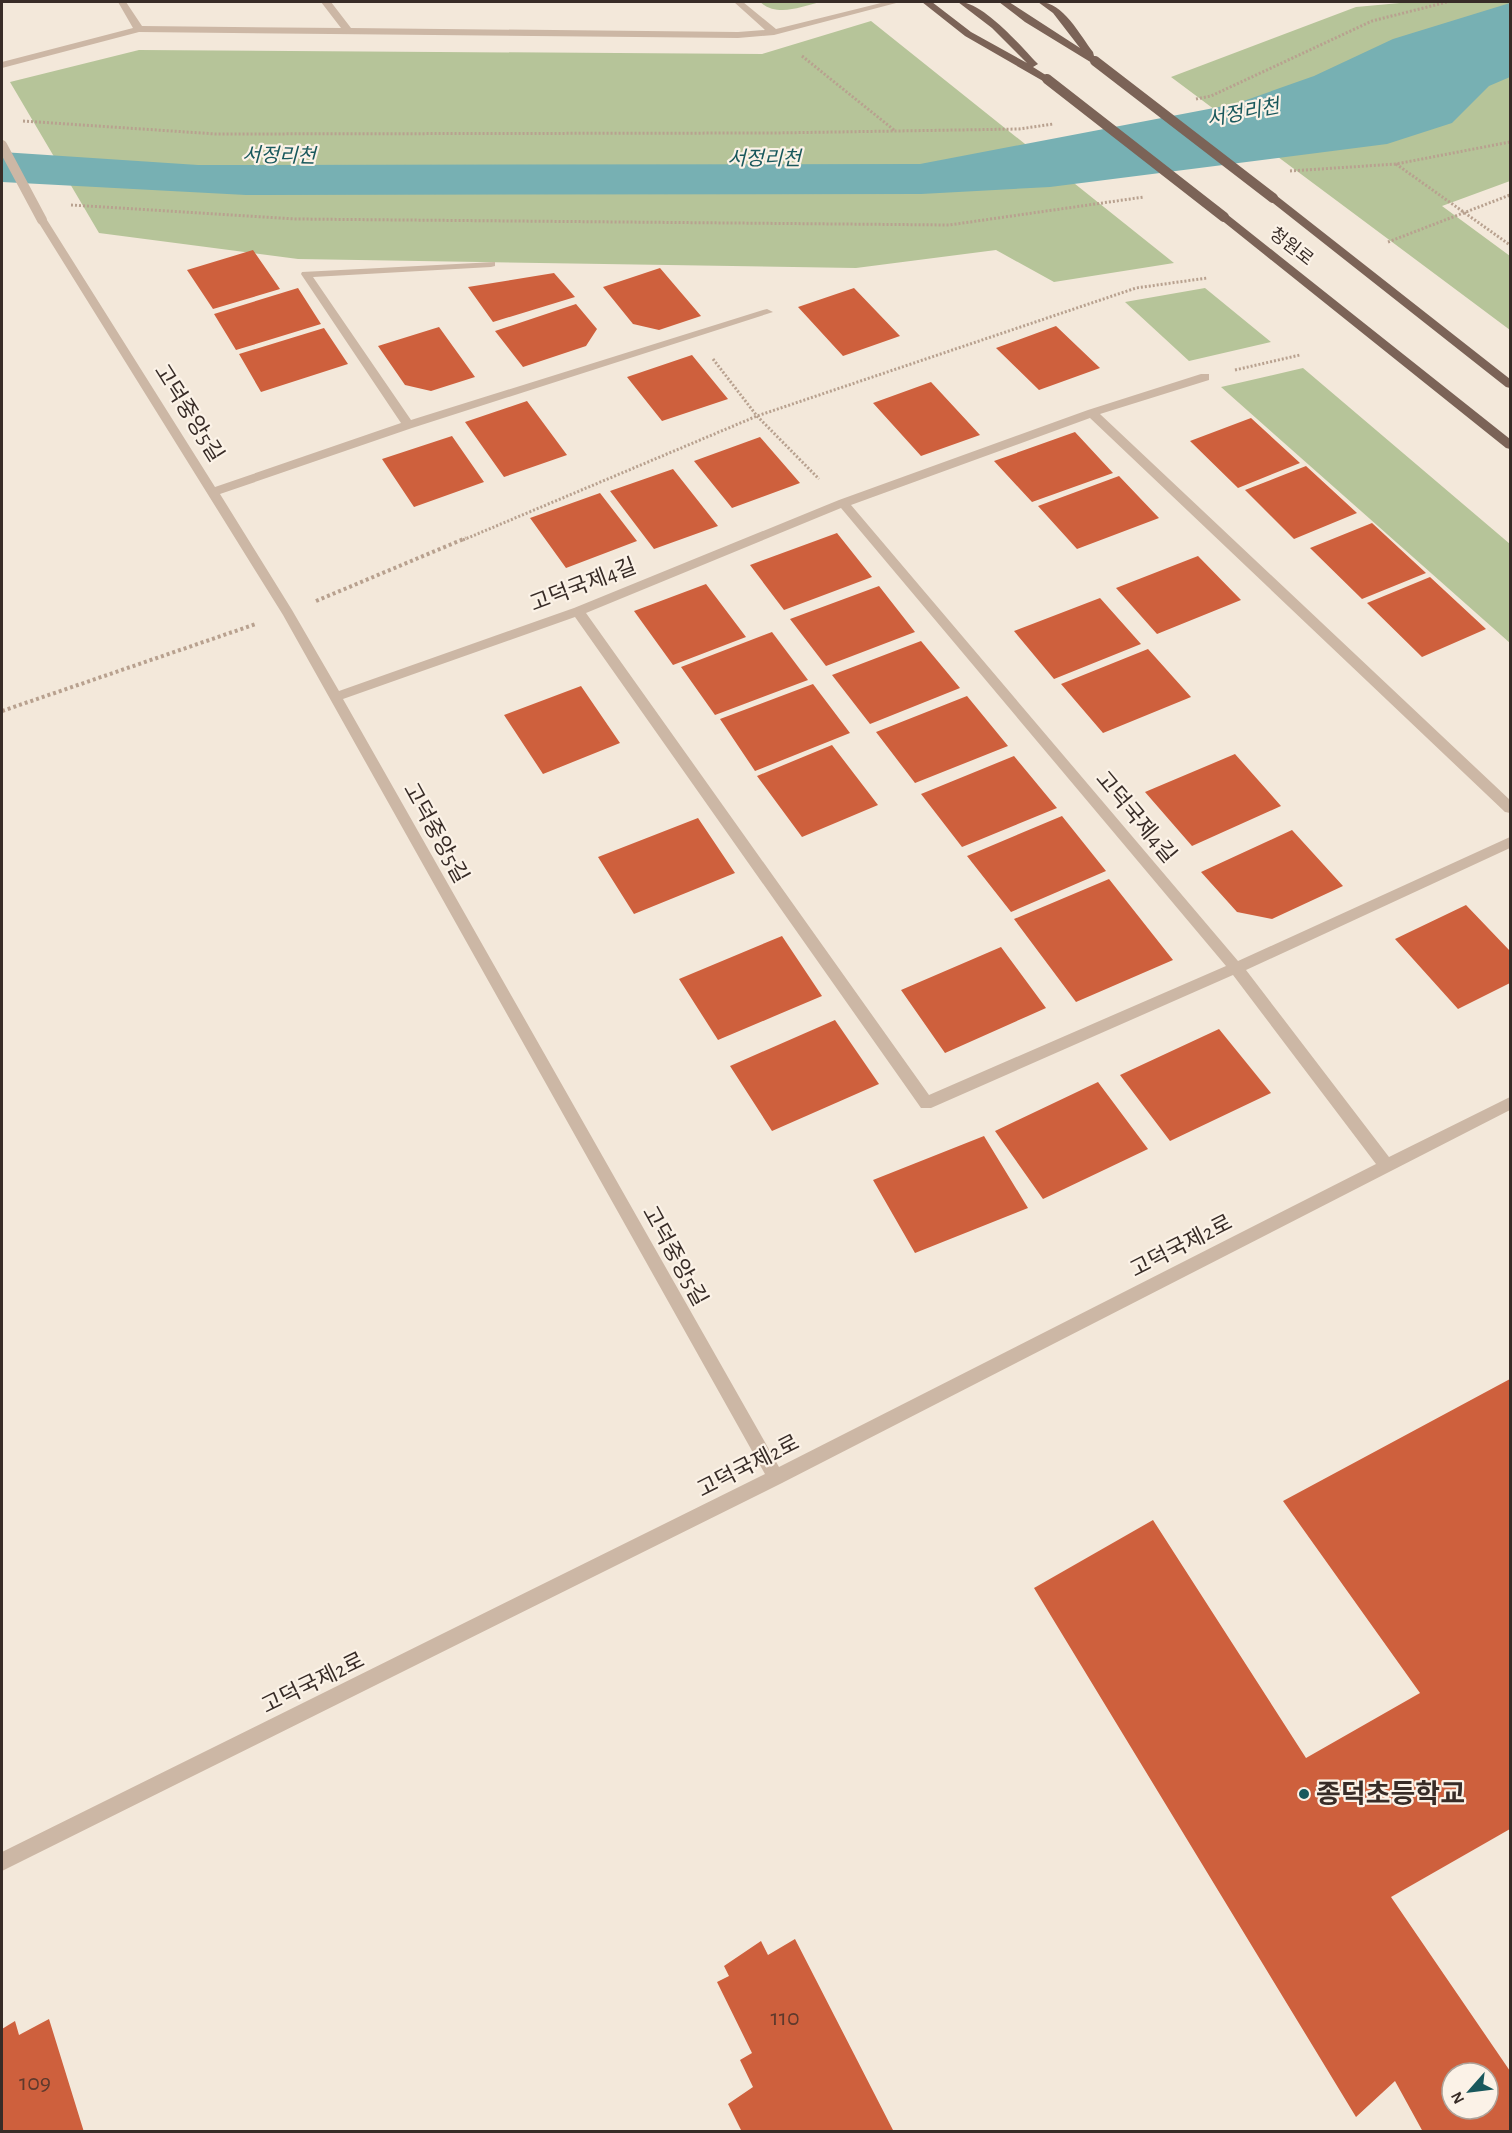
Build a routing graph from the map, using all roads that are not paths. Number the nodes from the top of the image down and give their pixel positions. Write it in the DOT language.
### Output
graph roads {
  1 [pos="122,2"];
  2 [pos="326,2"];
  3 [pos="738,2"];
  4 [pos="895,2"];
  5 [pos="927,2"];
  6 [pos="963,2"];
  7 [pos="1004,2"];
  8 [pos="1043,2"];
  9 [pos="139,29"];
  10 [pos="347,30"];
  11 [pos="774,32"];
  12 [pos="1095,61"];
  13 [pos="2,65"];
  14 [pos="1047,79"];
  15 [pos="2,145"];
  16 [pos="491,264"];
  17 [pos="767,312"];
  18 [pos="1205,377"];
  19 [pos="1510,384"];
  20 [pos="1092,413"];
  21 [pos="408,425"];
  22 [pos="1510,445"];
  23 [pos="214,492"];
  24 [pos="843,503"];
  25 [pos="578,611"];
  26 [pos="336,697"];
  27 [pos="1510,808"];
  28 [pos="1510,842"];
  29 [pos="1236,968"];
  30 [pos="1510,1103"];
  31 [pos="1388,1167"];
  32 [pos="776,1477"];
  33 [pos="2,1862"];
  1 -- 9 [label="street"];
  2 -- 10 [label="street"];
  3 -- 11 [label="street"];
  4 -- 11 [label="street"];
  5 -- 14 [label="main road, 청원로"];
  6 -- 14 [label="main road, 청원로"];
  7 -- 12 [label="main road, 청원로"];
  8 -- 12 [label="main road, 청원로"];
  9 -- 10 [label="street"];
  9 -- 13 [label="street"];
  10 -- 11 [label="street"];
  12 -- 19 [label="main road, 청원로, bridge"];
  14 -- 22 [label="main road, 청원로, bridge"];
  15 -- 23 [label="street, 고덕중앙5길, bridge"];
  16 -- 21 [label="street"];
  17 -- 21 [label="street"];
  18 -- 20 [label="street, 고덕국제4길"];
  20 -- 24 [label="street, 고덕국제4길"];
  20 -- 27 [label="street"];
  21 -- 23 [label="street"];
  23 -- 26 [label="street, 고덕중앙5길"];
  24 -- 25 [label="street, 고덕국제4길"];
  24 -- 29 [label="street, 고덕국제4길"];
  25 -- 26 [label="street, 고덕국제4길"];
  25 -- 29 [label="street"];
  26 -- 32 [label="street, 고덕중앙5길"];
  28 -- 29 [label="street"];
  29 -- 31 [label="street, 고덕국제4길"];
  30 -- 31 [label="street, 고덕국제2로"];
  31 -- 32 [label="street, 고덕국제2로"];
  32 -- 33 [label="street, 고덕국제2로"];
}
